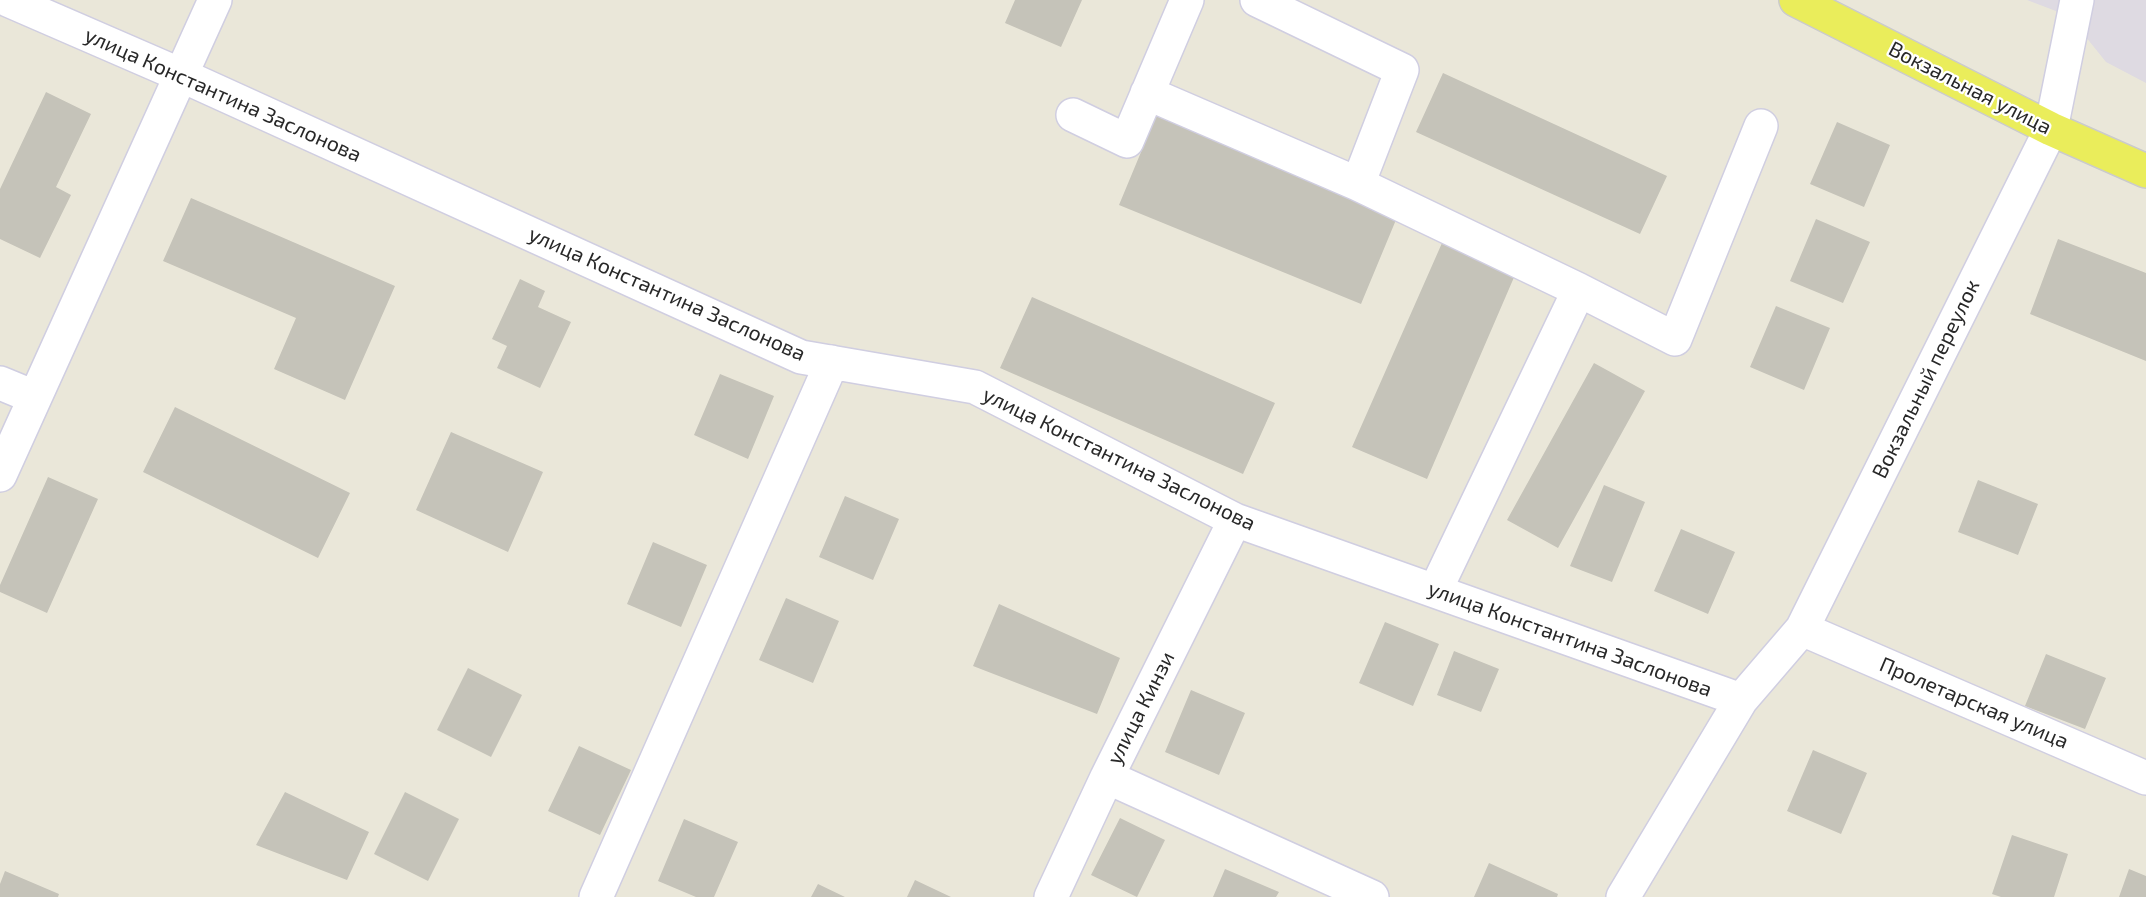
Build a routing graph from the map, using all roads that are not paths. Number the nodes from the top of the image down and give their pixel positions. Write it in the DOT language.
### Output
graph roads {
  1 [pos="8,0"];
  2 [pos="215,0"];
  3 [pos="1187,0"];
  4 [pos="1257,0"];
  5 [pos="1796,0"];
  6 [pos="2077,0"];
  7 [pos="183,76"];
  8 [pos="1148,93"];
  9 [pos="1073,115"];
  10 [pos="1761,126"];
  11 [pos="2051,129"];
  12 [pos="2146,171"];
  13 [pos="1358,184"];
  14 [pos="1579,290"];
  15 [pos="832,362"];
  16 [pos="0,383"];
  17 [pos="34,398"];
  18 [pos="0,475"];
  19 [pos="1235,520"];
  20 [pos="1435,591"];
  21 [pos="1802,629"];
  22 [pos="1741,700"];
  23 [pos="1107,777"];
  24 [pos="2146,778"];
  25 [pos="596,897"];
  26 [pos="1051,897"];
  27 [pos="1372,897"];
  28 [pos="1623,897"];
  1 -- 7 [label="street, улица Константина Заслонова"];
  2 -- 7 [label="street"];
  3 -- 8 [label="street"];
  4 -- 13 [label="street"];
  5 -- 11 [label="main road, Вокзальная улица"];
  6 -- 11 [label="street, Вокзальный переулок"];
  7 -- 15 [label="street, улица Константина Заслонова"];
  7 -- 17 [label="street"];
  8 -- 9 [label="street"];
  8 -- 13 [label="street"];
  10 -- 14 [label="street"];
  11 -- 12 [label="main road, Вокзальная улица"];
  11 -- 21 [label="street, Вокзальный переулок"];
  13 -- 14 [label="street"];
  14 -- 20 [label="street"];
  15 -- 19 [label="street, улица Константина Заслонова"];
  15 -- 25 [label="street"];
  16 -- 17 [label="street"];
  17 -- 18 [label="street"];
  19 -- 20 [label="street, улица Константина Заслонова"];
  19 -- 23 [label="street, улица Кинзи"];
  20 -- 22 [label="street, улица Константина Заслонова"];
  21 -- 22 [label="street, Вокзальный переулок"];
  21 -- 24 [label="street, Пролетарская улица"];
  22 -- 28 [label="street"];
  23 -- 26 [label="street, улица Кинзи"];
  23 -- 27 [label="street"];
}
